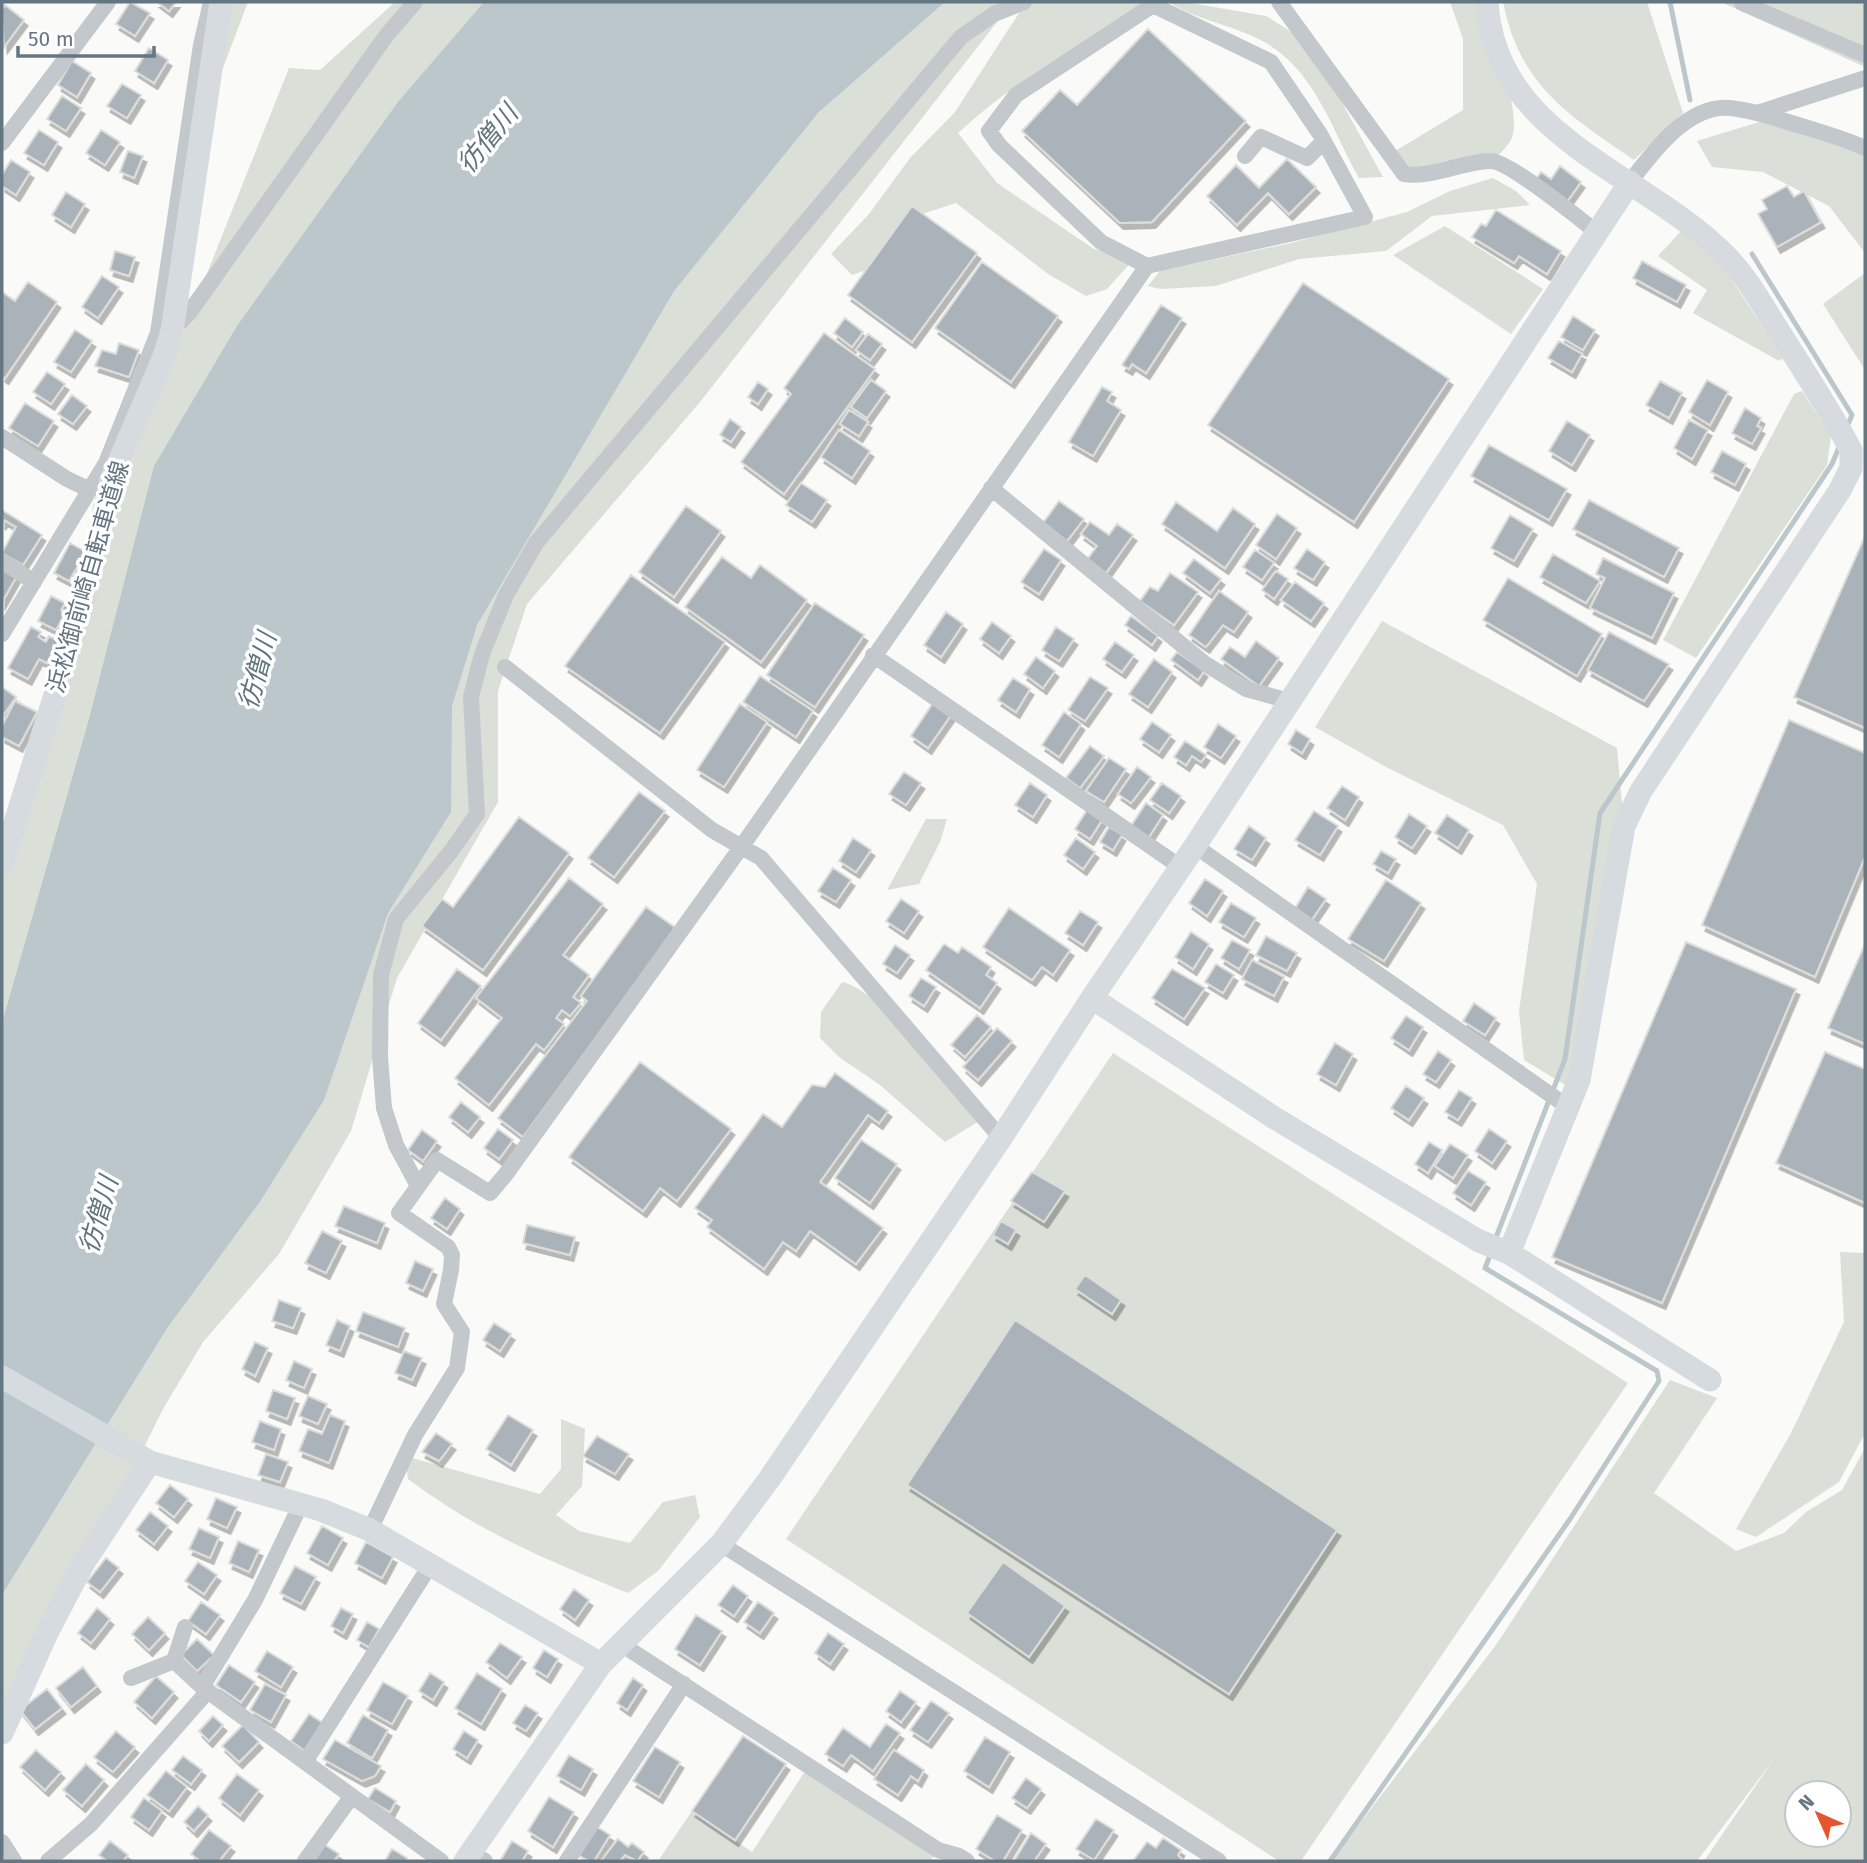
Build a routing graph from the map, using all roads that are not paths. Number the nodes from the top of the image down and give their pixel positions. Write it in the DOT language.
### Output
graph roads {
  1 [pos="108,2"];
  2 [pos="211,2"];
  3 [pos="221,2"];
  4 [pos="415,2"];
  5 [pos="1024,2"];
  6 [pos="1279,2"];
  7 [pos="1487,2"];
  8 [pos="1742,3"];
  9 [pos="1865,55"];
  10 [pos="1865,78"];
  11 [pos="1757,113"];
  12 [pos="1324,141"];
  13 [pos="2,143"];
  14 [pos="1865,148"];
  15 [pos="1245,156"];
  16 [pos="1630,182"];
  17 [pos="1599,234"];
  18 [pos="1147,266"];
  19 [pos="165,332"];
  20 [pos="2,437"];
  21 [pos="991,488"];
  22 [pos="90,490"];
  23 [pos="2,561"];
  24 [pos="34,582"];
  25 [pos="6,616"];
  26 [pos="2,634"];
  27 [pos="873,655"];
  28 [pos="505,667"];
  29 [pos="1289,701"];
  30 [pos="742,846"];
  31 [pos="1195,846"];
  32 [pos="2,864"];
  33 [pos="1179,866"];
  34 [pos="1092,998"];
  35 [pos="1568,1107"];
  36 [pos="1001,1138"];
  37 [pos="418,1186"];
  38 [pos="1509,1253"];
  39 [pos="2,1377"];
  40 [pos="1710,1380"];
  41 [pos="143,1459"];
  42 [pos="301,1504"];
  43 [pos="370,1530"];
  44 [pos="721,1544"];
  45 [pos="431,1564"];
  46 [pos="185,1627"];
  47 [pos="621,1644"];
  48 [pos="174,1661"];
  49 [pos="601,1664"];
  50 [pos="131,1678"];
  51 [pos="684,1684"];
  52 [pos="205,1689"];
  53 [pos="2,1733"];
  54 [pos="305,1762"];
  55 [pos="352,1796"];
  56 [pos="2,1842"];
  57 [pos="474,1858"];
  58 [pos="960,1859"];
  59 [pos="14,1861"];
  60 [pos="48,1861"];
  61 [pos="305,1861"];
  62 [pos="441,1861"];
  63 [pos="567,1861"];
  64 [pos="1219,1861"];
  1 -- 13 [label="street"];
  2 -- 19 [label="street"];
  3 -- 19 [label="street, 浜松御前崎自転車道線"];
  4 -- 19 [label="street"];
  5 -- 37 [label="street"];
  6 -- 17 [label="street"];
  7 -- 16 [label="street"];
  8 -- 9 [label="street"];
  10 -- 11 [label="street"];
  11 -- 14 [label="street"];
  11 -- 16 [label="street"];
  12 -- 15 [label="street"];
  12 -- 18 [label="street"];
  12 -- 18 [label="street"];
  16 -- 17 [label="street"];
  16 -- 35 [label="street"];
  17 -- 29 [label="street"];
  18 -- 21 [label="street"];
  19 -- 22 [label="street"];
  19 -- 32 [label="street, 浜松御前崎自転車道線"];
  20 -- 22 [label="street"];
  21 -- 27 [label="street"];
  21 -- 29 [label="street"];
  22 -- 24 [label="street"];
  23 -- 24 [label="street"];
  24 -- 25 [label="street"];
  25 -- 26 [label="street"];
  27 -- 30 [label="street"];
  27 -- 33 [label="street"];
  28 -- 30 [label="street"];
  29 -- 31 [label="street"];
  30 -- 36 [label="street"];
  30 -- 37 [label="street"];
  31 -- 33 [label="street"];
  31 -- 35 [label="street"];
  33 -- 34 [label="street"];
  34 -- 36 [label="street"];
  34 -- 38 [label="street"];
  35 -- 38 [label="street"];
  36 -- 44 [label="street"];
  37 -- 43 [label="street"];
  38 -- 40 [label="street"];
  39 -- 41 [label="street"];
  41 -- 42 [label="street"];
  41 -- 53 [label="street"];
  42 -- 43 [label="street"];
  42 -- 52 [label="street"];
  43 -- 45 [label="street"];
  44 -- 47 [label="street"];
  44 -- 64 [label="street"];
  45 -- 49 [label="street"];
  45 -- 54 [label="street"];
  46 -- 48 [label="street"];
  47 -- 49 [label="street"];
  47 -- 51 [label="street"];
  48 -- 50 [label="street"];
  48 -- 52 [label="street"];
  49 -- 57 [label="street"];
  51 -- 58 [label="street"];
  51 -- 63 [label="street"];
  52 -- 54 [label="street"];
  52 -- 60 [label="street"];
  54 -- 55 [label="street"];
  55 -- 61 [label="street"];
  55 -- 62 [label="street"];
  56 -- 59 [label="street"];
}
